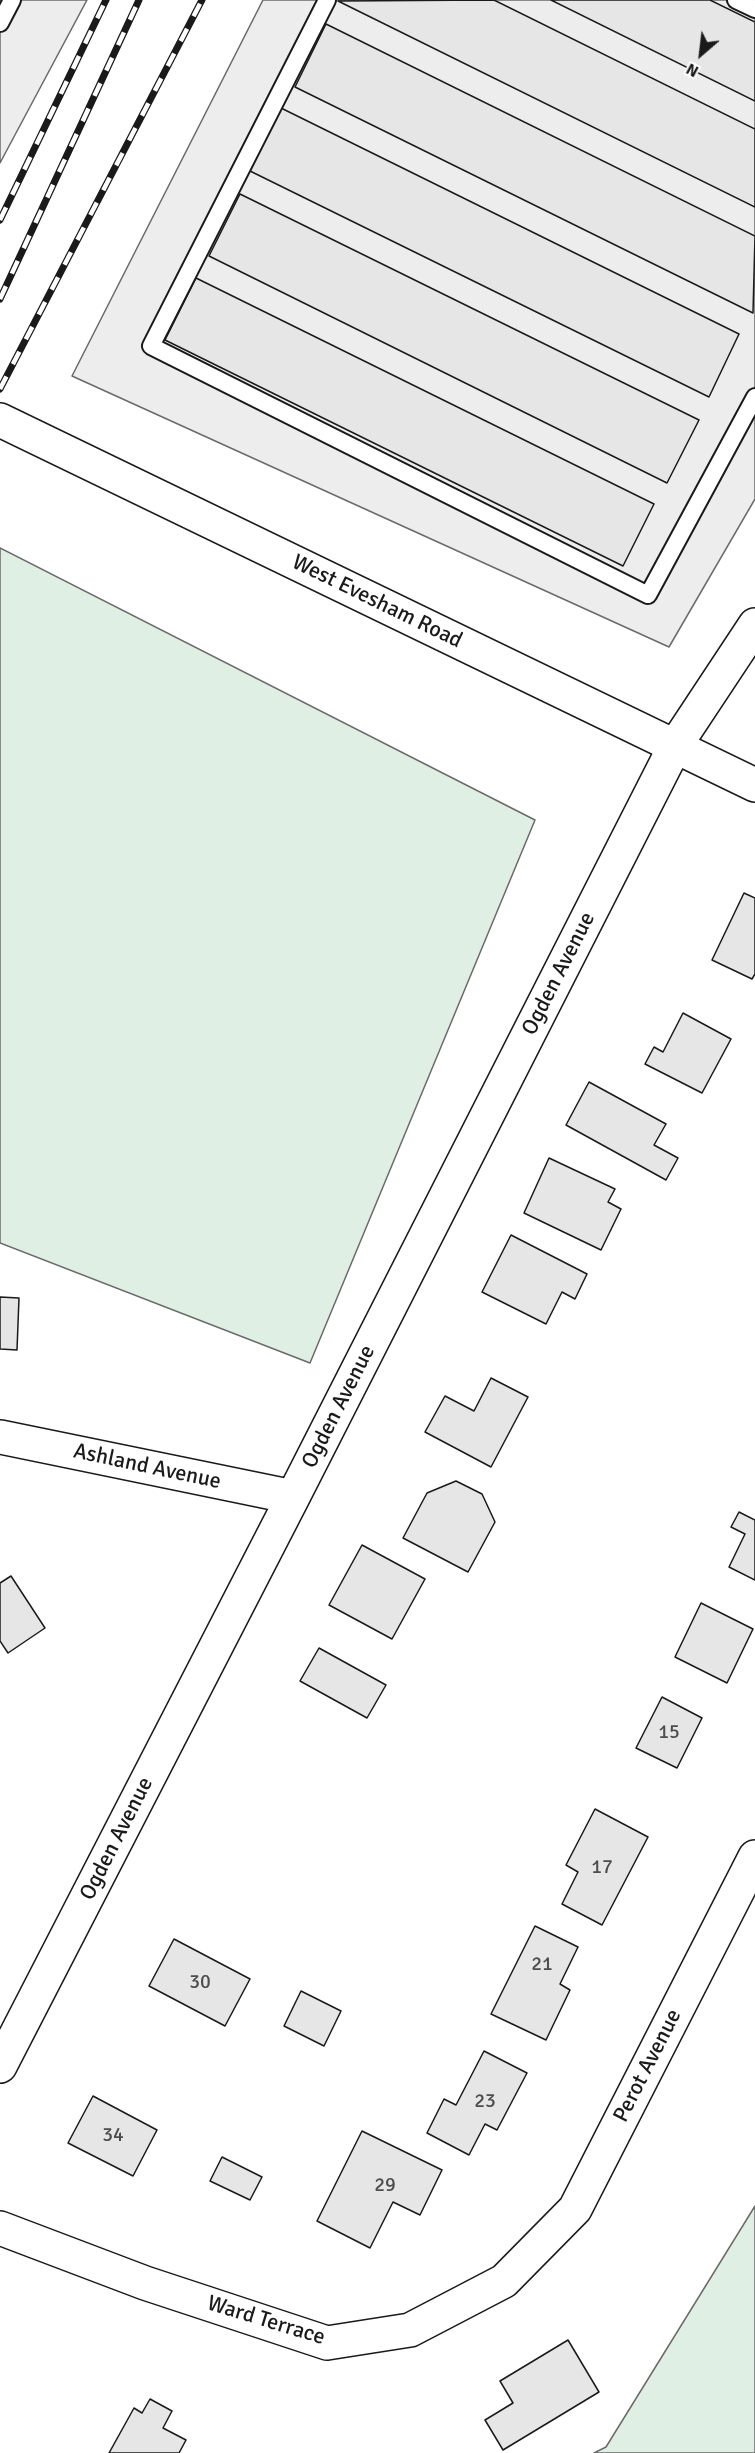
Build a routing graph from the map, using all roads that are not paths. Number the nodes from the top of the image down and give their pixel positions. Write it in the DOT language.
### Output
graph roads {
  1 [pos="12,0"];
  2 [pos="327,0"];
  3 [pos="736,0"];
  4 [pos="755,9"];
  5 [pos="0,23"];
  6 [pos="755,397"];
  7 [pos="0,420"];
  8 [pos="755,625"];
  9 [pos="675,746"];
  10 [pos="755,784"];
  11 [pos="0,1437"];
  12 [pos="293,1497"];
  13 [pos="755,1857"];
  14 [pos="0,2066"];
  15 [pos="0,2228"];
  16 [pos="524,2261"];
  1 -- 5 [label="lane"];
  2 -- 6 [label="lane"];
  3 -- 4 [label="lane"];
  7 -- 9 [label="street, West Evesham Road"];
  8 -- 9 [label="street, Ogden Avenue"];
  9 -- 10 [label="street, West Evesham Road"];
  9 -- 12 [label="street, Ogden Avenue"];
  11 -- 12 [label="street, Ashland Avenue"];
  12 -- 14 [label="street, Ogden Avenue"];
  13 -- 16 [label="street, Perot Avenue"];
  15 -- 16 [label="street, Ward Terrace"];
}
